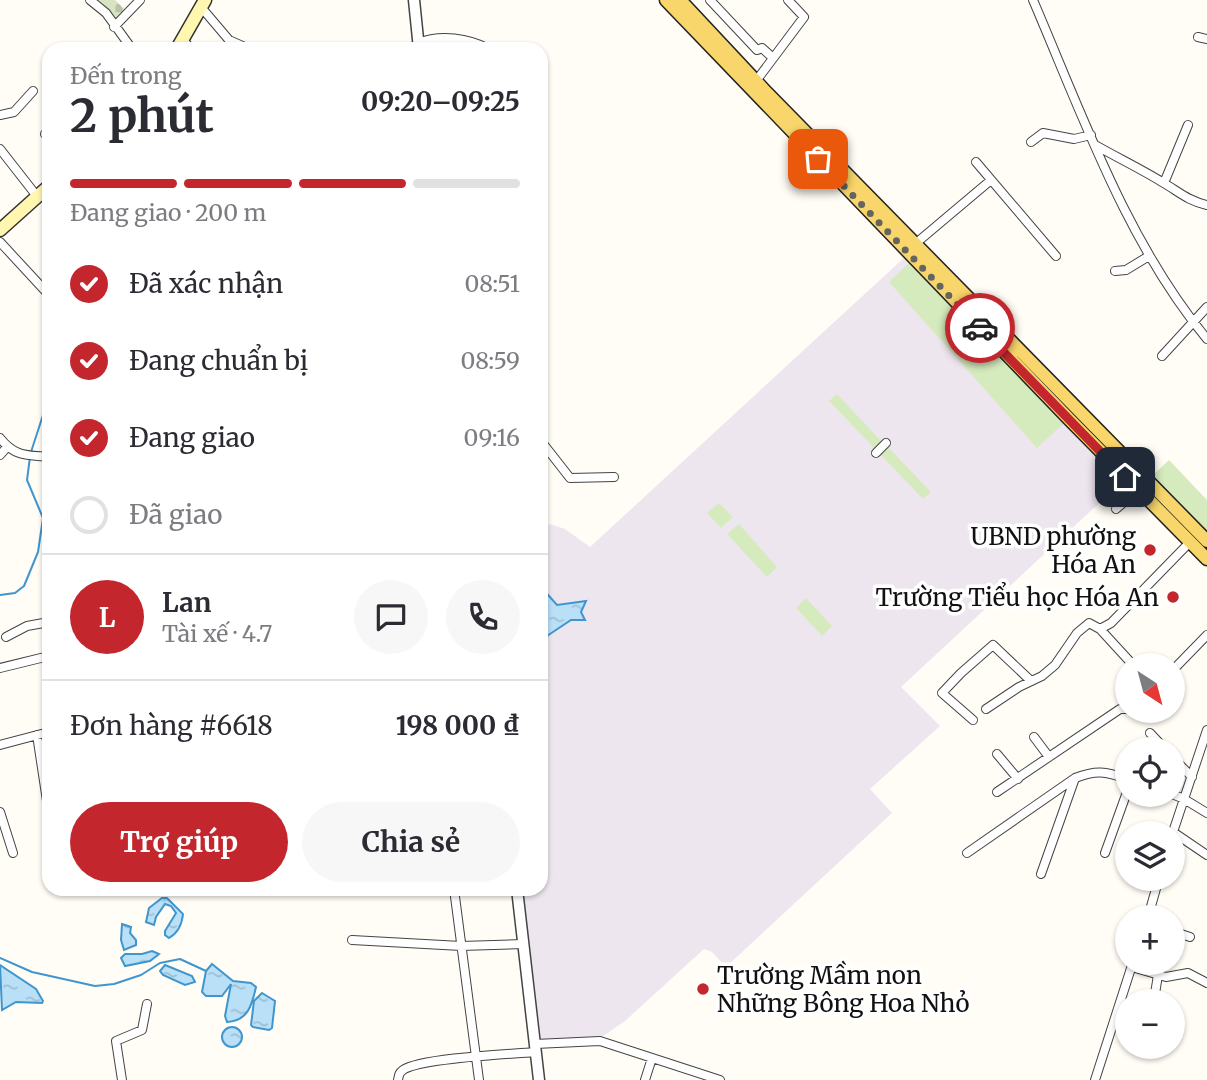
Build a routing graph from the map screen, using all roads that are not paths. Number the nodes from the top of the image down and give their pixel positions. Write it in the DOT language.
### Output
graph roads {
  1 [pos="90,0"];
  2 [pos="140,0"];
  3 [pos="414,0"];
  4 [pos="666,0"];
  5 [pos="710,0"];
  6 [pos="788,0"];
  7 [pos="1033,0"];
  8 [pos="683,1"];
  9 [pos="203,3"];
  10 [pos="114,27"];
  11 [pos="126,42"];
  12 [pos="186,42"];
  13 [pos="227,42"];
  14 [pos="419,42"];
  15 [pos="426,42"];
  16 [pos="474,42"];
  17 [pos="773,58"];
  18 [pos="756,81"];
  19 [pos="33,91"];
  20 [pos="0,116"];
  21 [pos="1188,125"];
  22 [pos="1091,135"];
  23 [pos="1031,142"];
  24 [pos="1097,146"];
  25 [pos="0,149"];
  26 [pos="1112,154"];
  27 [pos="976,162"];
  28 [pos="1106,166"];
  29 [pos="991,180"];
  30 [pos="1164,183"];
  31 [pos="42,192"];
  32 [pos="42,196"];
  33 [pos="1207,205"];
  34 [pos="0,230"];
  35 [pos="0,242"];
  36 [pos="911,247"];
  37 [pos="1056,256"];
  38 [pos="1149,256"];
  39 [pos="1115,271"];
  40 [pos="42,287"];
  41 [pos="1207,307"];
  42 [pos="1194,323"];
  43 [pos="1207,339"];
  44 [pos="1162,356"];
  45 [pos="0,438"];
  46 [pos="886,443"];
  47 [pos="7,447"];
  48 [pos="549,452"];
  49 [pos="876,453"];
  50 [pos="0,456"];
  51 [pos="42,456"];
  52 [pos="614,477"];
  53 [pos="1138,490"];
  54 [pos="1116,509"];
  55 [pos="1207,541"];
  56 [pos="1190,542"];
  57 [pos="1207,559"];
  58 [pos="42,623"];
  59 [pos="1100,629"];
  60 [pos="1207,635"];
  61 [pos="6,637"];
  62 [pos="1122,653"];
  63 [pos="42,658"];
  64 [pos="1185,658"];
  65 [pos="0,668"];
  66 [pos="1031,681"];
  67 [pos="986,709"];
  68 [pos="1115,712"];
  69 [pos="973,720"];
  70 [pos="1207,730"];
  71 [pos="1150,733"];
  72 [pos="42,734"];
  73 [pos="37,735"];
  74 [pos="1034,737"];
  75 [pos="1154,737"];
  76 [pos="1,742"];
  77 [pos="997,754"];
  78 [pos="1049,757"];
  79 [pos="42,762"];
  80 [pos="1185,770"];
  81 [pos="1115,775"];
  82 [pos="1192,777"];
  83 [pos="1075,778"];
  84 [pos="1017,779"];
  85 [pos="997,792"];
  86 [pos="1185,796"];
  87 [pos="1185,800"];
  88 [pos="1122,807"];
  89 [pos="0,812"];
  90 [pos="1207,813"];
  91 [pos="1185,841"];
  92 [pos="10,842"];
  93 [pos="0,845"];
  94 [pos="13,852"];
  95 [pos="967,853"];
  96 [pos="1105,853"];
  97 [pos="1207,855"];
  98 [pos="1041,874"];
  99 [pos="455,896"];
  100 [pos="518,896"];
  101 [pos="1185,935"];
  102 [pos="1191,937"];
  103 [pos="352,940"];
  104 [pos="523,944"];
  105 [pos="461,946"];
  106 [pos="1185,974"];
  107 [pos="1130,975"];
  108 [pos="1158,975"];
  109 [pos="1179,975"];
  110 [pos="1207,983"];
  111 [pos="1156,989"];
  112 [pos="147,1004"];
  113 [pos="535,1048"];
  114 [pos="476,1056"];
  115 [pos="652,1058"];
  116 [pos="122,1080"];
  117 [pos="398,1080"];
  118 [pos="479,1080"];
  119 [pos="539,1080"];
  120 [pos="645,1080"];
  121 [pos="720,1080"];
  122 [pos="1095,1080"];
  1 -- 10 [label="street"];
  2 -- 10 [label="street"];
  3 -- 14 [label="street"];
  4 -- 36 [label="main road"];
  5 -- 17 [label="street"];
  6 -- 17 [label="street"];
  7 -- 22 [label="street"];
  8 -- 18 [label="main road"];
  9 -- 12 [label="main road"];
  9 -- 13 [label="street"];
  10 -- 11 [label="street"];
  15 -- 16 [label="street"];
  17 -- 18 [label="street"];
  18 -- 36 [label="main road"];
  19 -- 20 [label="street"];
  21 -- 30 [label="street"];
  22 -- 23 [label="street"];
  22 -- 24 [label="street"];
  24 -- 26 [label="street"];
  24 -- 28 [label="street"];
  25 -- 31 [label="street"];
  26 -- 28 [label="street"];
  26 -- 30 [label="street"];
  27 -- 29 [label="street"];
  28 -- 38 [label="street"];
  29 -- 36 [label="street"];
  29 -- 37 [label="street"];
  30 -- 33 [label="street"];
  32 -- 34 [label="main road"];
  35 -- 40 [label="street"];
  36 -- 53 [label="main road"];
  36 -- 55 [label="main road"];
  38 -- 39 [label="street"];
  38 -- 42 [label="street"];
  41 -- 42 [label="street"];
  42 -- 43 [label="street"];
  42 -- 44 [label="street"];
  45 -- 47 [label="street"];
  46 -- 49 [label="street"];
  47 -- 50 [label="street"];
  47 -- 51 [label="street"];
  48 -- 52 [label="street"];
  53 -- 54 [label="street"];
  53 -- 56 [label="main road"];
  56 -- 57 [label="main road"];
  56 -- 59 [label="street"];
  58 -- 61 [label="street"];
  59 -- 62 [label="street"];
  59 -- 66 [label="street"];
  60 -- 64 [label="street"];
  63 -- 65 [label="street"];
  66 -- 67 [label="street"];
  66 -- 69 [label="street"];
  68 -- 78 [label="street"];
  70 -- 82 [label="street"];
  71 -- 75 [label="street"];
  72 -- 73 [label="street"];
  73 -- 76 [label="street"];
  73 -- 79 [label="street"];
  74 -- 78 [label="street"];
  77 -- 84 [label="street"];
  78 -- 84 [label="street"];
  80 -- 82 [label="street"];
  81 -- 83 [label="street"];
  82 -- 86 [label="street"];
  83 -- 95 [label="street"];
  83 -- 98 [label="street"];
  84 -- 85 [label="street"];
  87 -- 90 [label="street"];
  88 -- 96 [label="street"];
  89 -- 92 [label="street"];
  91 -- 97 [label="street"];
  92 -- 93 [label="street"];
  92 -- 94 [label="street"];
  99 -- 105 [label="street"];
  100 -- 104 [label="street"];
  101 -- 102 [label="street"];
  103 -- 105 [label="street"];
  104 -- 105 [label="street"];
  104 -- 113 [label="street"];
  105 -- 114 [label="street"];
  106 -- 110 [label="street"];
  107 -- 122 [label="street"];
  108 -- 109 [label="street"];
  108 -- 111 [label="street"];
  112 -- 116 [label="street"];
  113 -- 114 [label="street"];
  113 -- 115 [label="street"];
  113 -- 119 [label="street"];
  114 -- 117 [label="street"];
  114 -- 118 [label="street"];
  115 -- 120 [label="street"];
  115 -- 121 [label="street"];
}
